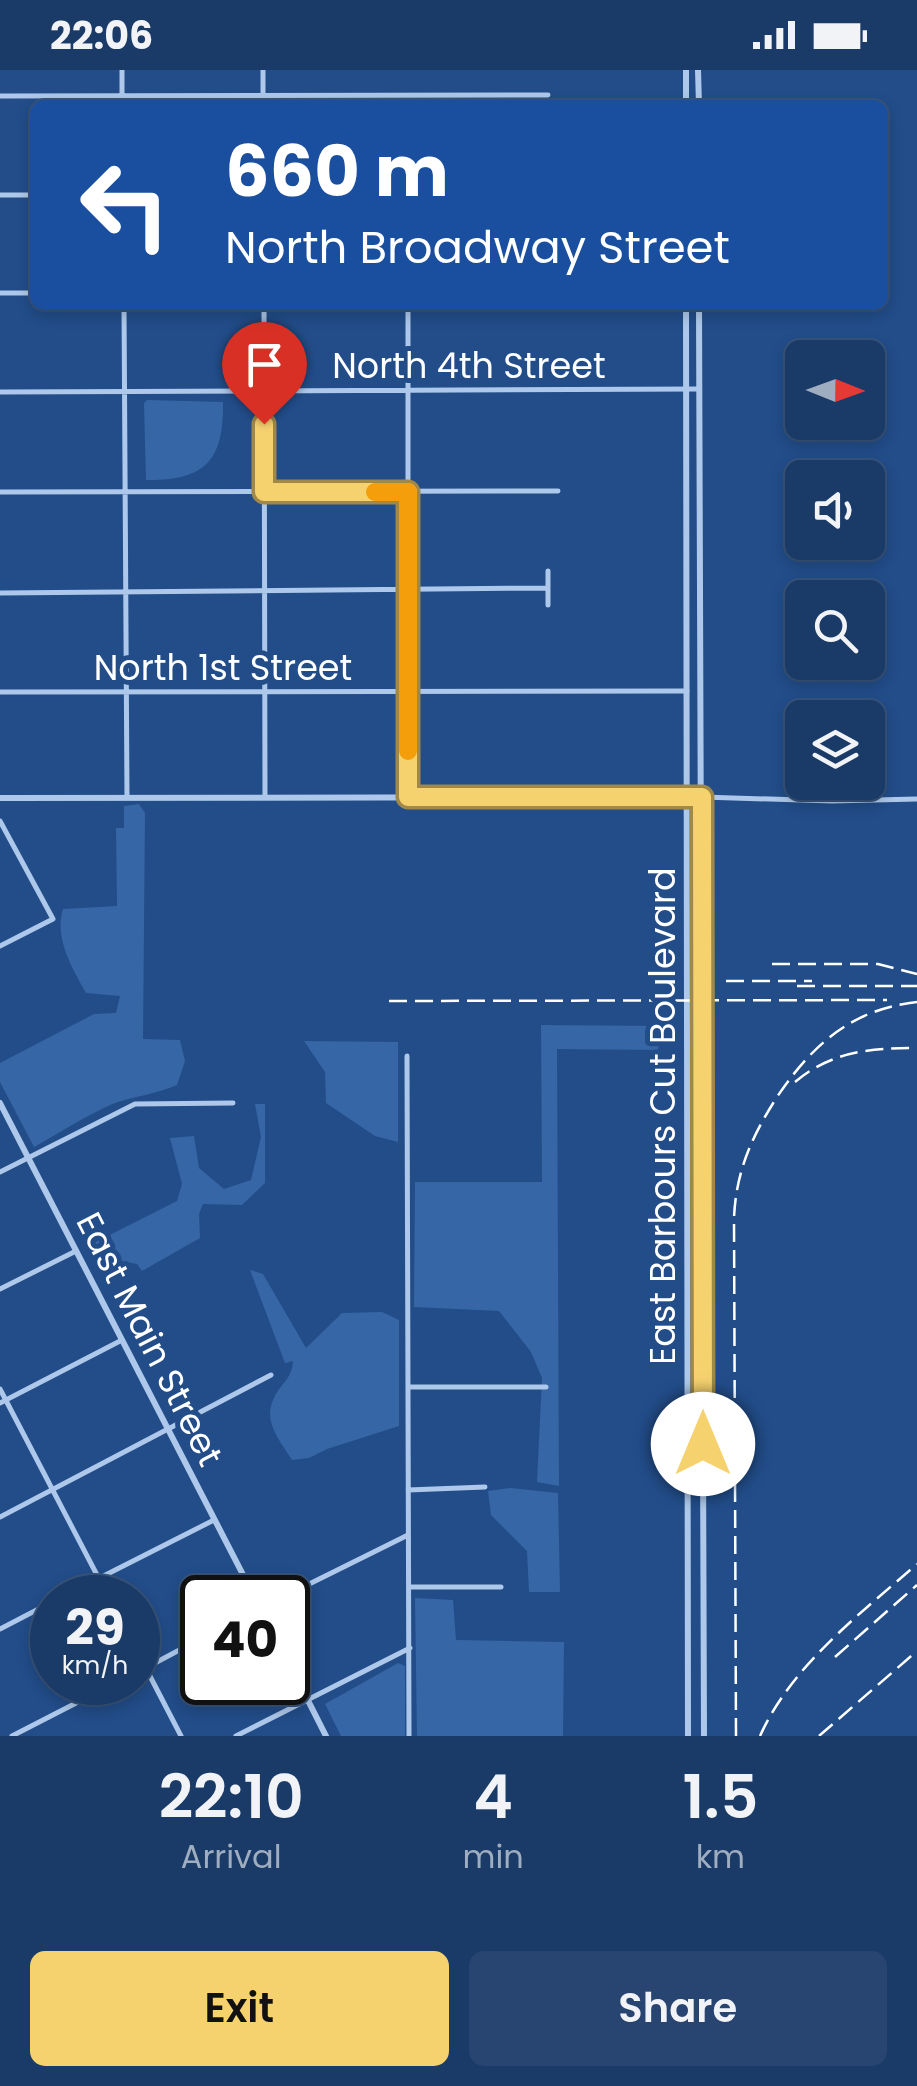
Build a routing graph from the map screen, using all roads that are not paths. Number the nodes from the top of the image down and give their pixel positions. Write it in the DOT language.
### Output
graph roads {
  1 [pos="122,70"];
  2 [pos="263,70"];
  3 [pos="686,70"];
  4 [pos="698,70"];
  5 [pos="407,95"];
  6 [pos="548,95"];
  7 [pos="0,96"];
  8 [pos="122,96"];
  9 [pos="263,96"];
  10 [pos="122,100"];
  11 [pos="263,100"];
  12 [pos="407,100"];
  13 [pos="686,100"];
  14 [pos="699,100"];
  15 [pos="0,195"];
  16 [pos="30,195"];
  17 [pos="0,293"];
  18 [pos="30,293"];
  19 [pos="124,310"];
  20 [pos="264,310"];
  21 [pos="408,310"];
  22 [pos="686,310"];
  23 [pos="699,310"];
  24 [pos="699,389"];
  25 [pos="124,390"];
  26 [pos="264,390"];
  27 [pos="408,390"];
  28 [pos="686,390"];
  29 [pos="0,392"];
  30 [pos="0,492"];
  31 [pos="124,492"];
  32 [pos="264,492"];
  33 [pos="408,492"];
  34 [pos="558,492"];
  35 [pos="686,493"];
  36 [pos="700,493"];
  37 [pos="686,557"];
  38 [pos="700,558"];
  39 [pos="548,571"];
  40 [pos="548,588"];
  41 [pos="408,590"];
  42 [pos="126,592"];
  43 [pos="264,592"];
  44 [pos="0,593"];
  45 [pos="548,605"];
  46 [pos="0,692"];
  47 [pos="126,692"];
  48 [pos="408,692"];
  49 [pos="686,692"];
  50 [pos="264,693"];
  51 [pos="408,797"];
  52 [pos="686,797"];
  53 [pos="702,797"];
  54 [pos="0,798"];
  55 [pos="127,798"];
  56 [pos="265,798"];
  57 [pos="917,799"];
  58 [pos="0,821"];
  59 [pos="8,832"];
  60 [pos="0,836"];
  61 [pos="0,946"];
  62 [pos="686,968"];
  63 [pos="702,968"];
  64 [pos="407,1056"];
  65 [pos="0,1103"];
  66 [pos="234,1103"];
  67 [pos="704,1128"];
  68 [pos="686,1129"];
  69 [pos="28,1157"];
  70 [pos="0,1172"];
  71 [pos="76,1252"];
  72 [pos="0,1290"];
  73 [pos="686,1322"];
  74 [pos="703,1323"];
  75 [pos="122,1340"];
  76 [pos="272,1375"];
  77 [pos="408,1387"];
  78 [pos="546,1387"];
  79 [pos="0,1390"];
  80 [pos="3,1402"];
  81 [pos="168,1430"];
  82 [pos="688,1473"];
  83 [pos="703,1473"];
  84 [pos="486,1488"];
  85 [pos="53,1490"];
  86 [pos="408,1490"];
  87 [pos="0,1517"];
  88 [pos="215,1520"];
  89 [pos="408,1535"];
  90 [pos="96,1575"];
  91 [pos="104,1575"];
  92 [pos="243,1575"];
  93 [pos="310,1584"];
  94 [pos="409,1587"];
  95 [pos="501,1587"];
  96 [pos="688,1588"];
  97 [pos="704,1588"];
  98 [pos="30,1613"];
  99 [pos="0,1629"];
  100 [pos="410,1648"];
  101 [pos="160,1695"];
  102 [pos="310,1699"];
  103 [pos="310,1704"];
  104 [pos="72,1705"];
  105 [pos="298,1705"];
  106 [pos="12,1736"];
  107 [pos="181,1736"];
  108 [pos="236,1736"];
  109 [pos="326,1736"];
  110 [pos="409,1736"];
  111 [pos="688,1736"];
  112 [pos="704,1736"];
  1 -- 8 [label="street"];
  2 -- 9 [label="street"];
  3 -- 13 [label="street"];
  4 -- 14 [label="street"];
  5 -- 6 [label="street"];
  5 -- 9 [label="street"];
  5 -- 12 [label="street"];
  7 -- 8 [label="street"];
  8 -- 9 [label="street"];
  8 -- 10 [label="street"];
  9 -- 11 [label="street"];
  15 -- 16 [label="street"];
  17 -- 18 [label="street"];
  19 -- 25 [label="street"];
  20 -- 26 [label="street"];
  21 -- 27 [label="street"];
  22 -- 28 [label="street, East Barbours Cut Boulevard"];
  23 -- 24 [label="street, East Barbours Cut Boulevard"];
  24 -- 28 [label="street, North 4th Street"];
  24 -- 36 [label="street, East Barbours Cut Boulevard"];
  25 -- 26 [label="street, North 4th Street"];
  25 -- 29 [label="street, North 4th Street"];
  25 -- 31 [label="street"];
  26 -- 27 [label="street, North 4th Street"];
  26 -- 32 [label="street"];
  27 -- 28 [label="street, North 4th Street"];
  27 -- 33 [label="street"];
  28 -- 35 [label="street, East Barbours Cut Boulevard"];
  30 -- 31 [label="street"];
  31 -- 32 [label="street"];
  31 -- 42 [label="street"];
  32 -- 33 [label="street"];
  32 -- 43 [label="street"];
  33 -- 34 [label="street"];
  33 -- 41 [label="street"];
  35 -- 36 [label="street"];
  35 -- 37 [label="street, East Barbours Cut Boulevard"];
  36 -- 38 [label="street, East Barbours Cut Boulevard"];
  37 -- 38 [label="street"];
  37 -- 49 [label="street, East Barbours Cut Boulevard"];
  38 -- 53 [label="street, East Barbours Cut Boulevard"];
  39 -- 40 [label="street"];
  40 -- 41 [label="street"];
  40 -- 45 [label="street"];
  41 -- 43 [label="street"];
  41 -- 48 [label="street"];
  42 -- 43 [label="street"];
  42 -- 44 [label="street"];
  42 -- 47 [label="street"];
  43 -- 50 [label="street"];
  46 -- 47 [label="street, North 1st Street"];
  47 -- 50 [label="street, North 1st Street"];
  47 -- 55 [label="street"];
  48 -- 49 [label="street, North 1st Street"];
  48 -- 50 [label="street, North 1st Street"];
  48 -- 51 [label="street"];
  49 -- 52 [label="street, East Barbours Cut Boulevard"];
  50 -- 56 [label="street"];
  51 -- 52 [label="street"];
  51 -- 56 [label="street"];
  52 -- 53 [label="street"];
  52 -- 62 [label="street, East Barbours Cut Boulevard"];
  53 -- 57 [label="street"];
  53 -- 63 [label="street, East Barbours Cut Boulevard"];
  54 -- 55 [label="street"];
  55 -- 56 [label="street"];
  58 -- 59 [label="street"];
  59 -- 60 [label="street"];
  59 -- 61 [label="street"];
  62 -- 63 [label="street"];
  62 -- 68 [label="street, East Barbours Cut Boulevard"];
  63 -- 67 [label="street, East Barbours Cut Boulevard"];
  64 -- 77 [label="street"];
  65 -- 69 [label="street, East Main Street"];
  66 -- 69 [label="street"];
  67 -- 68 [label="street"];
  67 -- 74 [label="street, East Barbours Cut Boulevard"];
  68 -- 73 [label="street, East Barbours Cut Boulevard"];
  69 -- 70 [label="street"];
  69 -- 71 [label="street, East Main Street"];
  71 -- 72 [label="street"];
  71 -- 75 [label="street, East Main Street"];
  73 -- 74 [label="street"];
  73 -- 82 [label="street, East Barbours Cut Boulevard"];
  74 -- 83 [label="street, East Barbours Cut Boulevard"];
  75 -- 80 [label="street"];
  75 -- 81 [label="street, East Main Street"];
  76 -- 81 [label="street"];
  77 -- 78 [label="street"];
  77 -- 86 [label="street"];
  79 -- 80 [label="street"];
  80 -- 85 [label="street"];
  81 -- 85 [label="street"];
  81 -- 88 [label="street, East Main Street"];
  82 -- 83 [label="street"];
  82 -- 96 [label="street, East Barbours Cut Boulevard"];
  83 -- 97 [label="street, East Barbours Cut Boulevard"];
  84 -- 86 [label="street"];
  85 -- 87 [label="street"];
  85 -- 90 [label="street"];
  86 -- 89 [label="street"];
  88 -- 91 [label="street"];
  88 -- 92 [label="street, East Main Street"];
  89 -- 93 [label="street"];
  89 -- 94 [label="street"];
  94 -- 95 [label="street"];
  94 -- 100 [label="street"];
  96 -- 97 [label="street"];
  96 -- 111 [label="street, East Barbours Cut Boulevard"];
  97 -- 112 [label="street, East Barbours Cut Boulevard"];
  98 -- 99 [label="street"];
  100 -- 102 [label="street"];
  100 -- 110 [label="street"];
  101 -- 107 [label="street"];
  103 -- 109 [label="street"];
  104 -- 106 [label="street"];
  105 -- 108 [label="street"];
}
